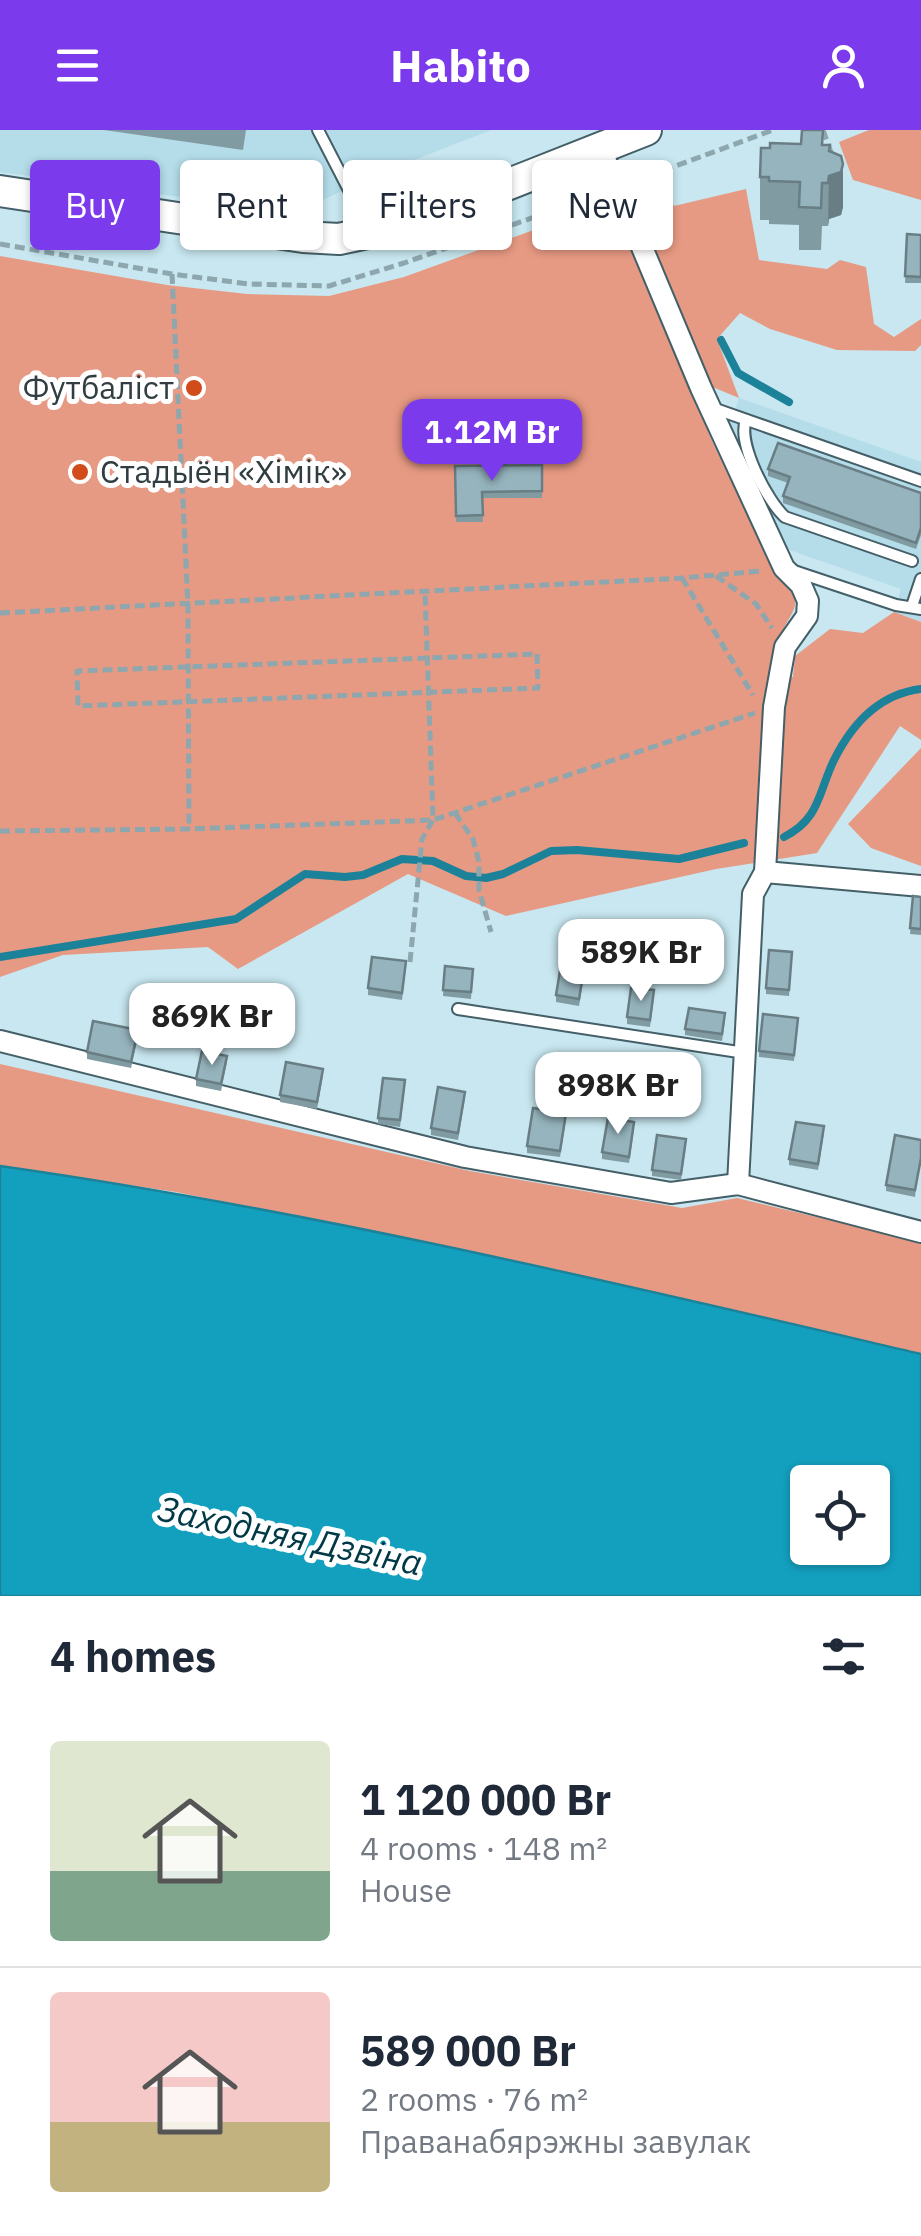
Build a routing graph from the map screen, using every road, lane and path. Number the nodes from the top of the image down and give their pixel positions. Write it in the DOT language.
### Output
graph roads {
  1 [pos="318,130"];
  2 [pos="646,130"];
  3 [pos="823,130"];
  4 [pos="600,147"];
  5 [pos="836,166"];
  6 [pos="343,178"];
  7 [pos="512,182"];
  8 [pos="0,192"];
  9 [pos="343,238"];
  10 [pos="0,244"];
  11 [pos="709,407"];
  12 [pos="746,420"];
  13 [pos="921,482"];
  14 [pos="912,561"];
  15 [pos="784,568"];
  16 [pos="716,576"];
  17 [pos="682,578"];
  18 [pos="921,580"];
  19 [pos="425,592"];
  20 [pos="188,605"];
  21 [pos="916,608"];
  22 [pos="0,613"];
  23 [pos="785,647"];
  24 [pos="427,658"];
  25 [pos="188,667"];
  26 [pos="429,692"];
  27 [pos="189,702"];
  28 [pos="454,813"];
  29 [pos="433,820"];
  30 [pos="189,828"];
  31 [pos="0,831"];
  32 [pos="764,872"];
  33 [pos="921,886"];
  34 [pos="491,932"];
  35 [pos="410,962"];
  36 [pos="458,1009"];
  37 [pos="0,1041"];
  38 [pos="746,1053"];
  39 [pos="738,1184"];
  40 [pos="921,1232"];
  1 -- 6 [label="lane"];
  2 -- 4 [label="main road"];
  3 -- 5 [label="path"];
  4 -- 7 [label="main road"];
  4 -- 11 [label="street"];
  8 -- 9 [label="main road"];
  10 -- 20 [label="path"];
  11 -- 12 [label="lane"];
  11 -- 15 [label="street"];
  12 -- 13 [label="lane"];
  12 -- 14 [label="lane"];
  15 -- 16 [label="path"];
  15 -- 21 [label="lane"];
  15 -- 23 [label="street"];
  16 -- 17 [label="path"];
  16 -- 23 [label="path"];
  17 -- 19 [label="path"];
  17 -- 28 [label="path"];
  18 -- 21 [label="lane"];
  19 -- 20 [label="path"];
  19 -- 24 [label="path"];
  20 -- 22 [label="path"];
  20 -- 25 [label="path"];
  23 -- 32 [label="street"];
  24 -- 25 [label="path"];
  24 -- 26 [label="path"];
  24 -- 26 [label="path"];
  25 -- 27 [label="path"];
  25 -- 27 [label="path"];
  26 -- 27 [label="path"];
  26 -- 29 [label="path"];
  27 -- 30 [label="path"];
  28 -- 29 [label="path"];
  28 -- 34 [label="path"];
  29 -- 30 [label="path"];
  29 -- 35 [label="path"];
  30 -- 31 [label="path"];
  32 -- 33 [label="street"];
  32 -- 38 [label="street"];
  36 -- 38 [label="lane"];
  37 -- 39 [label="street"];
  38 -- 39 [label="street"];
  39 -- 40 [label="street"];
}
